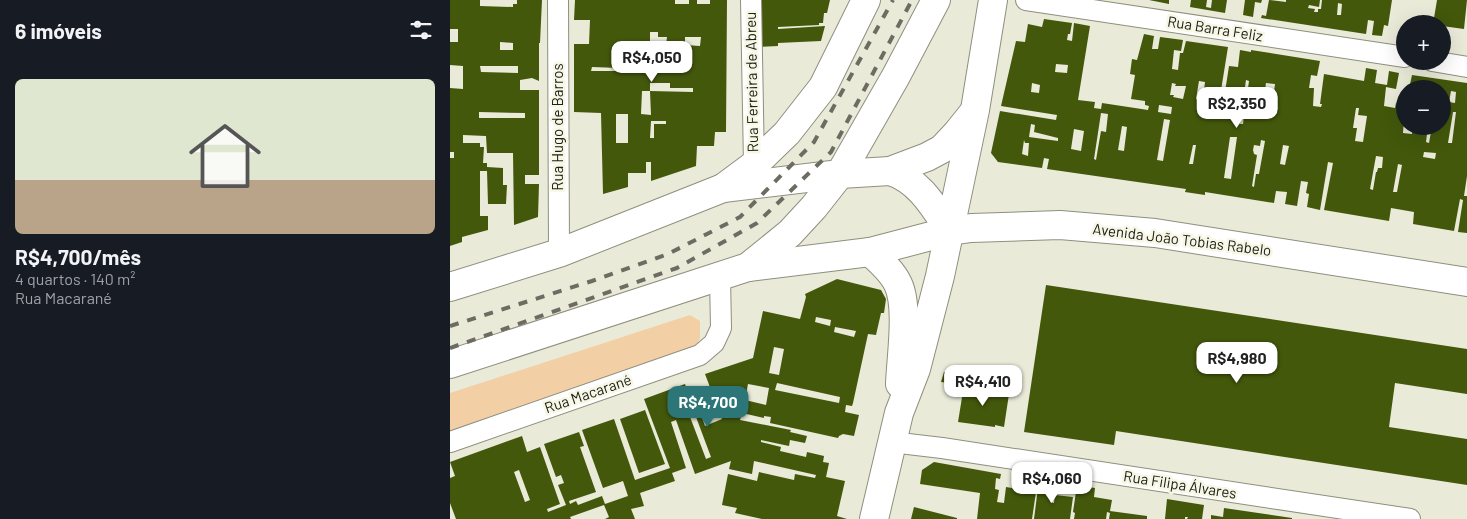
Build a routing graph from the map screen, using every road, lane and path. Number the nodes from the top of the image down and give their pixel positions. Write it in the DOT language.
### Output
graph roads {
  1 [pos="558,0"];
  2 [pos="751,0"];
  3 [pos="866,0"];
  4 [pos="936,0"];
  5 [pos="993,0"];
  6 [pos="1026,0"];
  7 [pos="1396,56"];
  8 [pos="1451,64"];
  9 [pos="1467,66"];
  10 [pos="975,110"];
  11 [pos="754,165"];
  12 [pos="890,171"];
  13 [pos="840,174"];
  14 [pos="723,188"];
  15 [pos="950,231"];
  16 [pos="870,252"];
  17 [pos="559,253"];
  18 [pos="748,267"];
  19 [pos="720,277"];
  20 [pos="1467,282"];
  21 [pos="450,287"];
  22 [pos="450,364"];
  23 [pos="899,413"];
  24 [pos="450,442"];
  25 [pos="891,442"];
  26 [pos="874,519"];
  27 [pos="1410,519"];
  1 -- 17 [label="street, Rua Hugo de Barros"];
  2 -- 11 [label="street, Rua Ferreira de Abreu"];
  3 -- 11 [label="street"];
  4 -- 13 [label="street"];
  5 -- 10 [label="street"];
  6 -- 7 [label="street, Rua Barra Feliz"];
  8 -- 9 [label="street"];
  10 -- 12 [label="street"];
  10 -- 15 [label="street"];
  11 -- 14 [label="street"];
  12 -- 13 [label="street"];
  12 -- 15 [label="street"];
  13 -- 14 [label="street"];
  13 -- 18 [label="street"];
  14 -- 17 [label="street"];
  15 -- 16 [label="street, Avenida João Tobias Rabelo"];
  15 -- 20 [label="street, Avenida João Tobias Rabelo"];
  15 -- 23 [label="street"];
  16 -- 18 [label="street, Avenida João Tobias Rabelo"];
  16 -- 23 [label="street"];
  17 -- 21 [label="street"];
  18 -- 19 [label="street"];
  19 -- 22 [label="street"];
  19 -- 24 [label="street, Rua Macarané"];
  23 -- 25 [label="street"];
  25 -- 26 [label="street"];
  25 -- 27 [label="street, Rua Filipa Álvares"];
}
